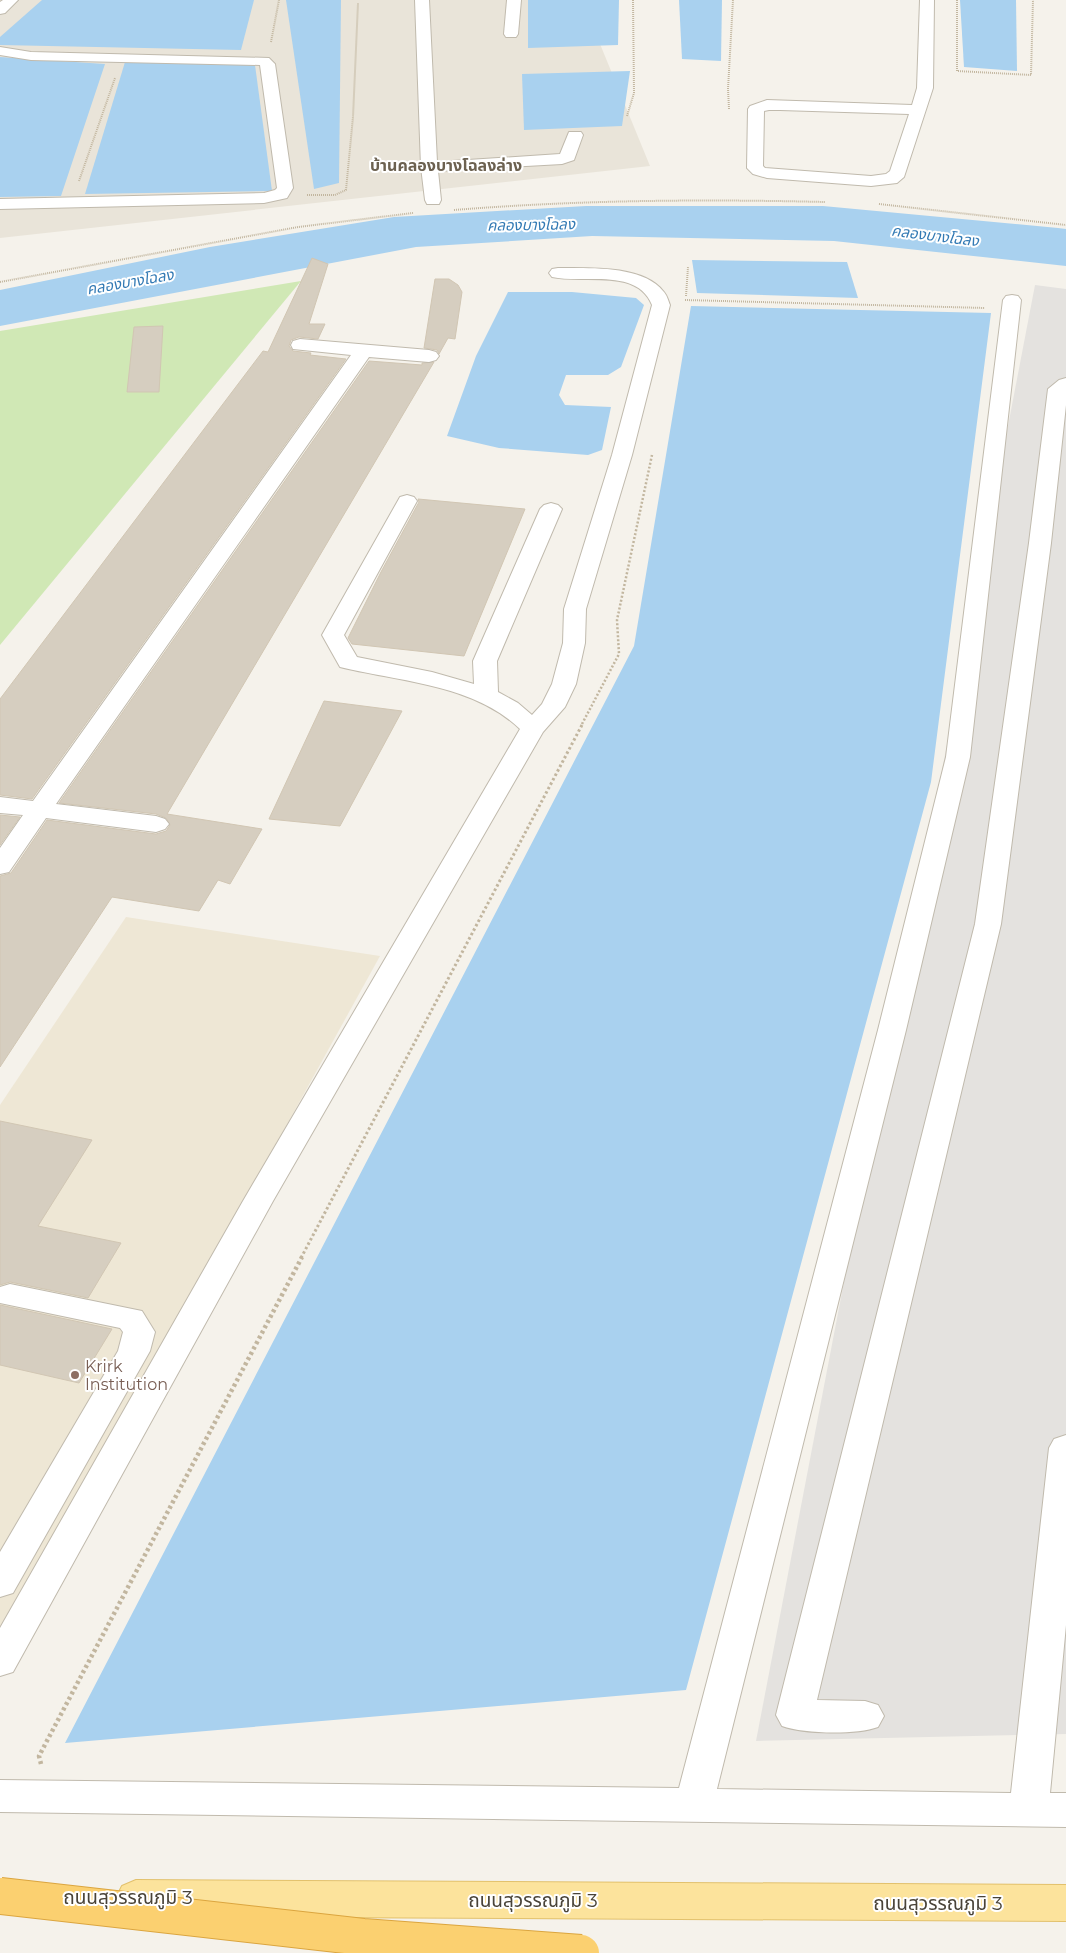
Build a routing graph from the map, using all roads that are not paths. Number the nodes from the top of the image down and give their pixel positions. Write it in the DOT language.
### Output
graph roads {
  1 [pos="11,0"];
  2 [pos="422,0"];
  3 [pos="514,0"];
  4 [pos="927,0"];
  5 [pos="0,10"];
  6 [pos="510,34"];
  7 [pos="0,51"];
  8 [pos="918,110"];
  9 [pos="575,135"];
  10 [pos="429,167"];
  11 [pos="433,200"];
  12 [pos="0,204"];
  13 [pos="558,274"];
  14 [pos="1002,304"];
  15 [pos="300,345"];
  16 [pos="363,351"];
  17 [pos="429,356"];
  18 [pos="1066,384"];
  19 [pos="407,501"];
  20 [pos="551,509"];
  21 [pos="486,696"];
  22 [pos="533,728"];
  23 [pos="0,805"];
  24 [pos="41,810"];
  25 [pos="156,824"];
  26 [pos="0,866"];
  27 [pos="10,1295"];
  28 [pos="1066,1448"];
  29 [pos="0,1583"];
  30 [pos="0,1661"];
  31 [pos="865,1716"];
  32 [pos="0,1796"];
  33 [pos="694,1805"];
  34 [pos="1048,1810"];
  35 [pos="0,1896"];
  36 [pos="1066,1903"];
  37 [pos="581,1953"];
  1 -- 5 [label="street"];
  2 -- 10 [label="street"];
  3 -- 6 [label="street"];
  4 -- 8 [label="street"];
  7 -- 12 [label="street"];
  8 -- 8 [label="street"];
  9 -- 10 [label="street"];
  10 -- 11 [label="street"];
  13 -- 22 [label="street"];
  14 -- 33 [label="street"];
  15 -- 16 [label="street"];
  16 -- 17 [label="street"];
  16 -- 24 [label="street"];
  18 -- 31 [label="street"];
  19 -- 21 [label="street"];
  20 -- 21 [label="street"];
  21 -- 22 [label="street"];
  22 -- 30 [label="street"];
  23 -- 24 [label="street"];
  24 -- 25 [label="street"];
  24 -- 26 [label="street"];
  27 -- 29 [label="street"];
  28 -- 34 [label="street"];
  32 -- 33 [label="street"];
  33 -- 34 [label="street"];
  35 -- 36 [label="main road, ถนนสุวรรณภูมิ 3"];
  35 -- 37 [label="highway, bridge"];
}
